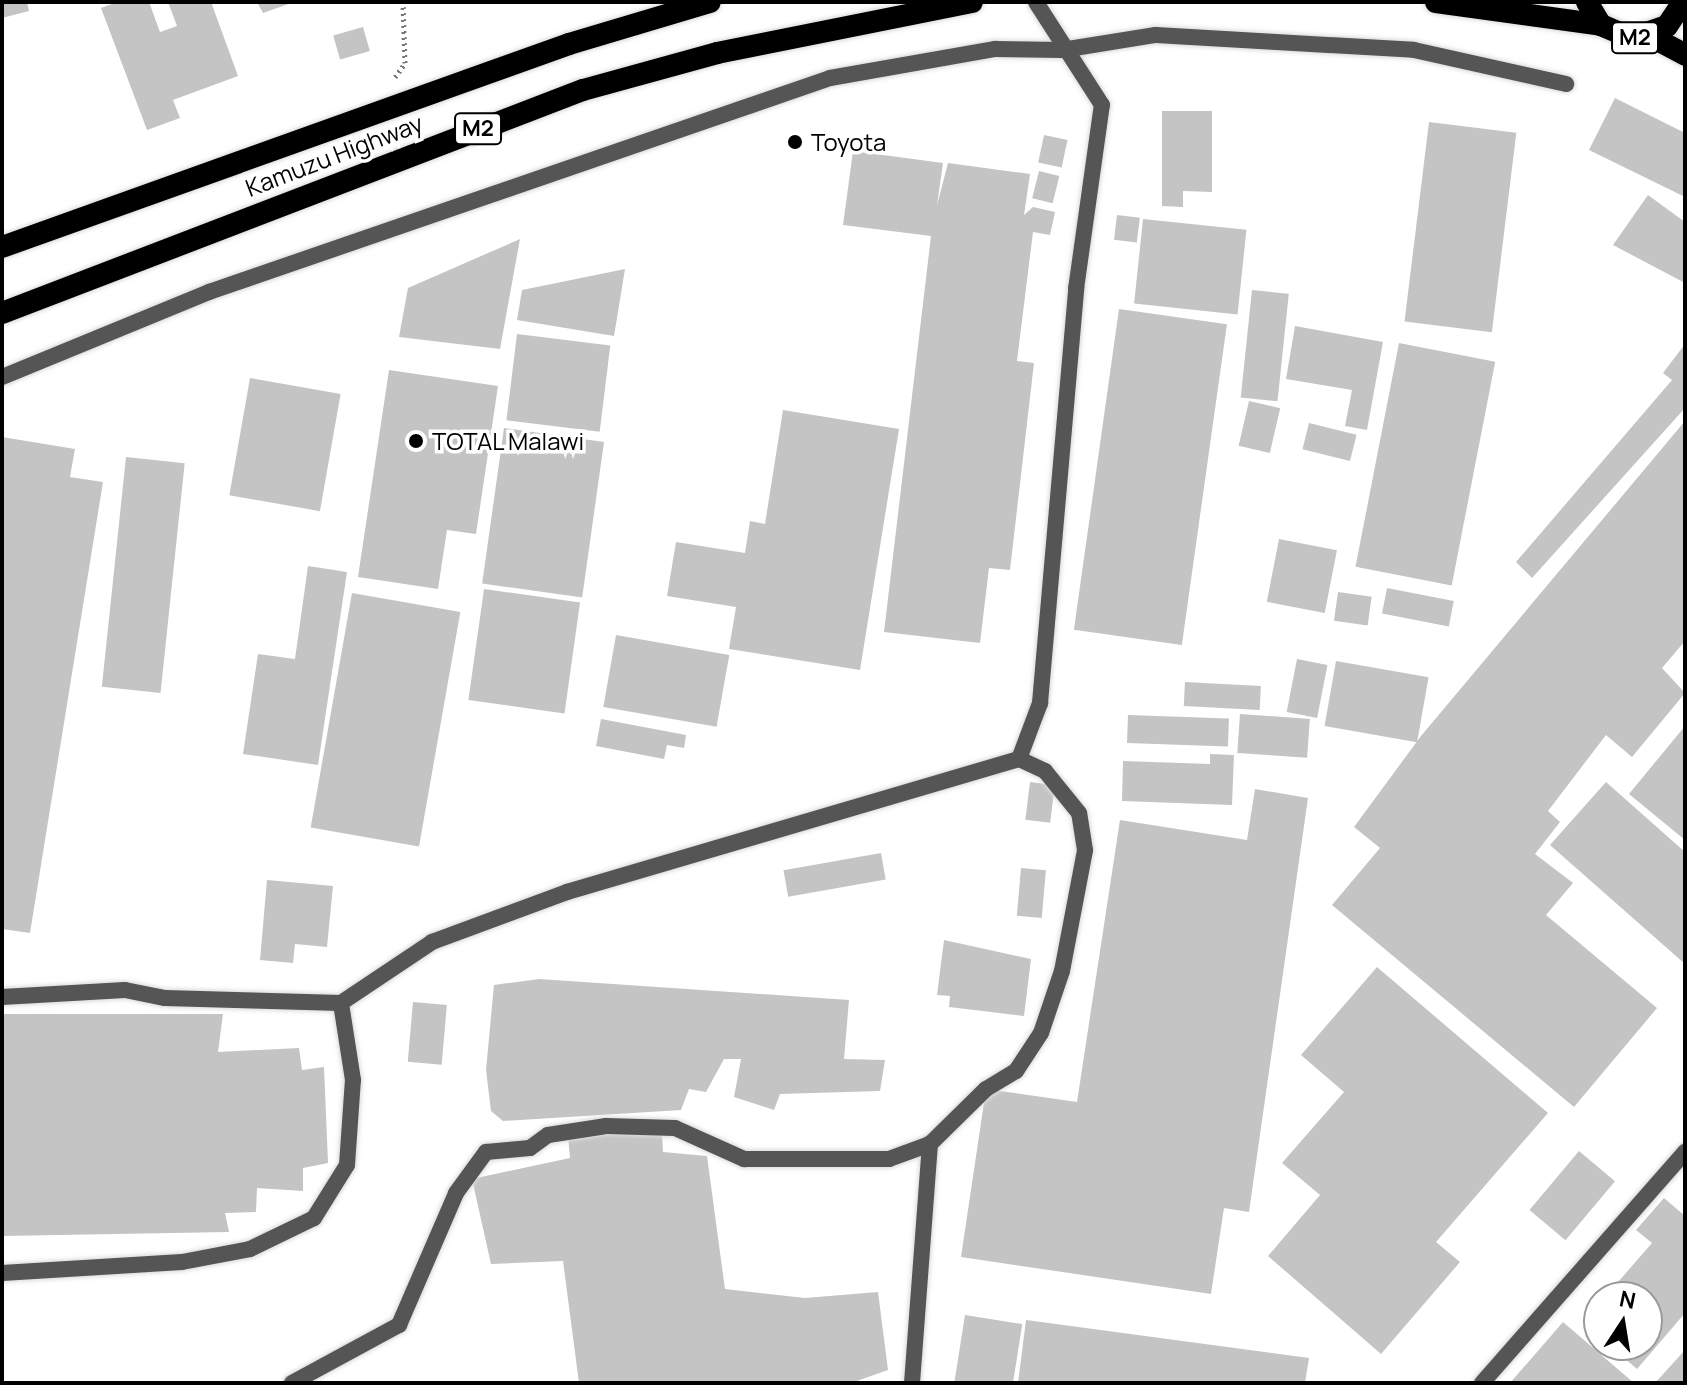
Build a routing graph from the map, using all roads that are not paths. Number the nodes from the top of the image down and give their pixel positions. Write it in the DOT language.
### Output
graph roads {
  1 [pos="710,2"];
  2 [pos="972,2"];
  3 [pos="1036,2"];
  4 [pos="1436,2"];
  5 [pos="1587,2"];
  6 [pos="1683,2"];
  7 [pos="1601,25"];
  8 [pos="1650,36"];
  9 [pos="1062,50"];
  10 [pos="1685,55"];
  11 [pos="1566,84"];
  12 [pos="2,247"];
  13 [pos="2,313"];
  14 [pos="2,377"];
  15 [pos="1019,759"];
  16 [pos="2,997"];
  17 [pos="341,1003"];
  18 [pos="930,1144"];
  19 [pos="1685,1152"];
  20 [pos="2,1273"];
  21 [pos="292,1383"];
  22 [pos="912,1383"];
  23 [pos="1482,1383"];
  1 -- 12 [label="highway, Kamuzu Highway / M2"];
  2 -- 13 [label="highway, Kamuzu Highway / M2"];
  3 -- 9 [label="street"];
  4 -- 7 [label="highway, M2"];
  5 -- 7 [label="highway, M2"];
  6 -- 8 [label="highway, M2"];
  7 -- 8 [label="highway, M2"];
  8 -- 10 [label="highway, M2"];
  9 -- 11 [label="street"];
  9 -- 14 [label="street"];
  9 -- 15 [label="street"];
  15 -- 17 [label="street"];
  15 -- 18 [label="street"];
  16 -- 17 [label="street"];
  17 -- 20 [label="street"];
  18 -- 21 [label="street"];
  18 -- 22 [label="street"];
  19 -- 23 [label="street"];
}
